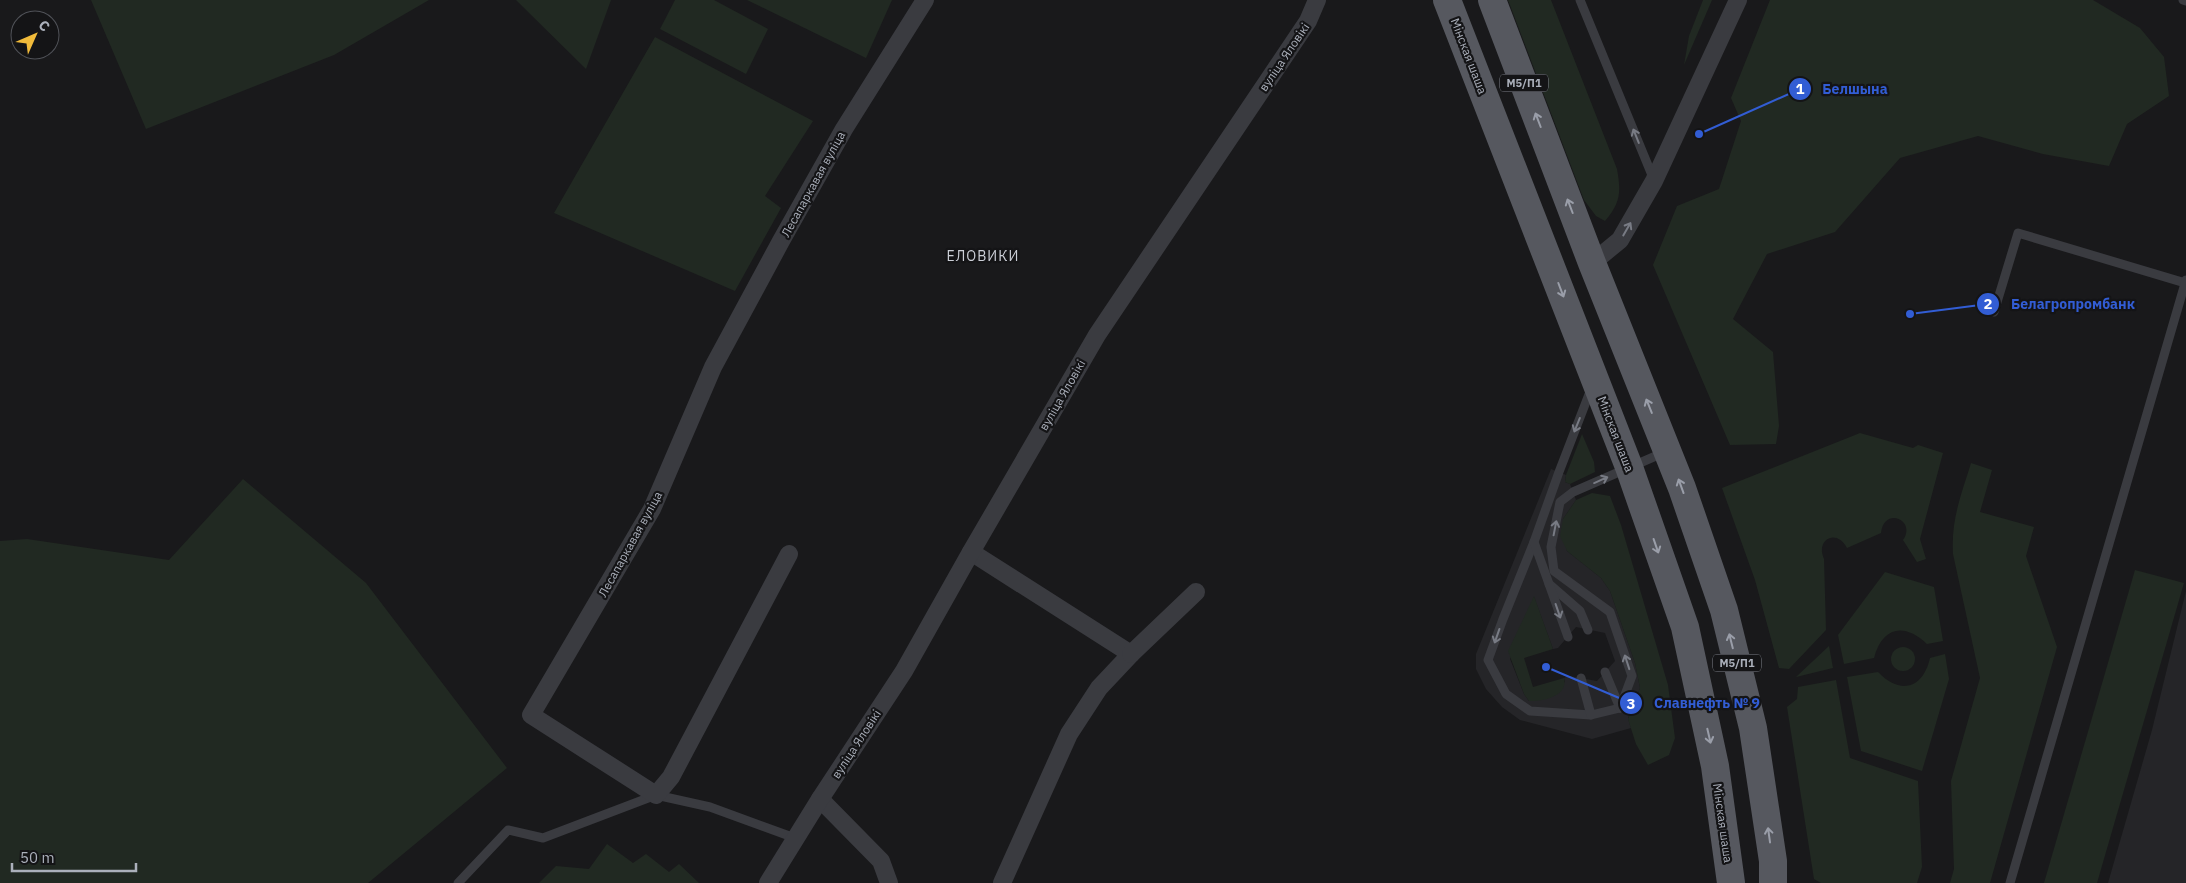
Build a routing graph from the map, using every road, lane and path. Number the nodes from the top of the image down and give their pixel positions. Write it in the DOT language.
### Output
graph roads {
  1 [pos="925,0"];
  2 [pos="1317,0"];
  3 [pos="1447,0"];
  4 [pos="1492,0"];
  5 [pos="1580,0"];
  6 [pos="1738,0"];
  7 [pos="1555,166"];
  8 [pos="1517,180"];
  9 [pos="1654,181"];
  10 [pos="1589,254"];
  11 [pos="1548,258"];
  12 [pos="2186,282"];
  13 [pos="1994,312"];
  14 [pos="1595,380"];
  15 [pos="1668,451"];
  16 [pos="1628,467"];
  17 [pos="1534,542"];
  18 [pos="971,552"];
  19 [pos="789,554"];
  20 [pos="1549,584"];
  21 [pos="1196,592"];
  22 [pos="1588,630"];
  23 [pos="1568,637"];
  24 [pos="1131,654"];
  25 [pos="1605,672"];
  26 [pos="1581,678"];
  27 [pos="1620,708"];
  28 [pos="1591,715"];
  29 [pos="656,795"];
  30 [pos="820,799"];
  31 [pos="795,838"];
  32 [pos="458,883"];
  33 [pos="768,883"];
  34 [pos="889,883"];
  35 [pos="1002,883"];
  36 [pos="1731,883"];
  37 [pos="1774,883"];
  38 [pos="2010,883"];
  1 -- 29 [label="street, Лесапаркавая вуліца"];
  2 -- 18 [label="street, вуліца Яловікі"];
  3 -- 8 [label="main road, Мінская шаша / М5/П1"];
  7 -- 4 [label="main road, М5/П1, one-way"];
  9 -- 5 [label="lane, one-way"];
  6 -- 9 [label="street"];
  7 -- 8 [label="main road"];
  10 -- 7 [label="main road, М5/П1, one-way"];
  8 -- 11 [label="main road, Мінская шаша / М5/П1"];
  10 -- 9 [label="street, one-way"];
  10 -- 11 [label="main road"];
  15 -- 10 [label="main road, М5/П1, one-way"];
  11 -- 14 [label="main road, Мінская шаша / М5/П1, one-way"];
  12 -- 13 [label="lane"];
  12 -- 38 [label="lane"];
  14 -- 16 [label="main road, Мінская шаша / М5/П1"];
  14 -- 17 [label="lane, one-way"];
  15 -- 16 [label="lane"];
  37 -- 15 [label="main road, М5/П1, one-way"];
  27 -- 16 [label="lane, one-way"];
  16 -- 36 [label="main road, Мінская шаша / М5/П1, one-way"];
  17 -- 20 [label="lane"];
  17 -- 28 [label="lane, one-way"];
  18 -- 24 [label="street"];
  18 -- 30 [label="street, вуліца Яловікі"];
  19 -- 29 [label="street"];
  20 -- 22 [label="lane"];
  20 -- 23 [label="lane, one-way"];
  21 -- 24 [label="street"];
  24 -- 35 [label="street"];
  25 -- 27 [label="lane"];
  26 -- 28 [label="lane"];
  27 -- 28 [label="lane"];
  29 -- 31 [label="lane"];
  29 -- 32 [label="lane"];
  30 -- 31 [label="street, вуліца Яловікі"];
  30 -- 34 [label="street"];
  31 -- 33 [label="street, вуліца Яловікі"];
}
